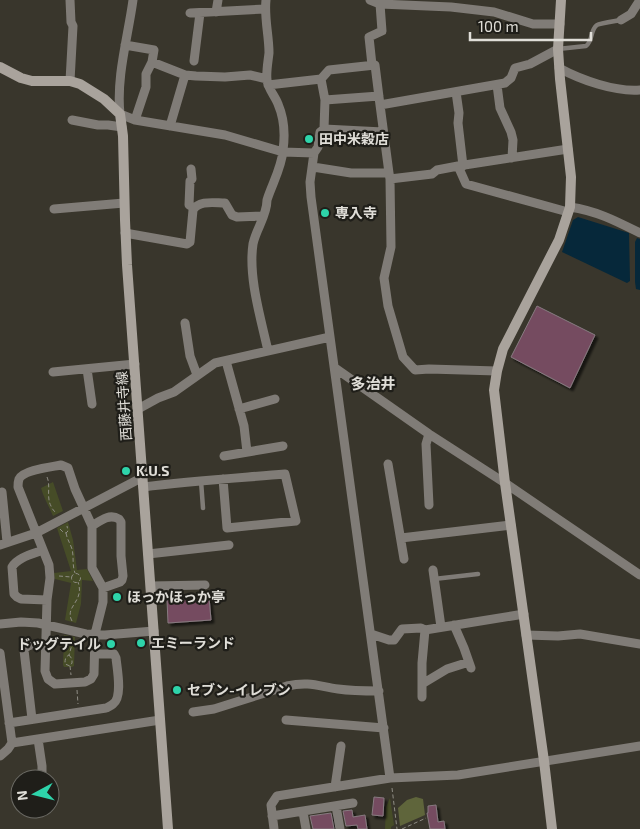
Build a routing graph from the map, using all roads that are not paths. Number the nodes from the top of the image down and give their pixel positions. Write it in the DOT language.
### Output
graph roads {
  1 [pos="70,0"];
  2 [pos="133,0"];
  3 [pos="218,0"];
  4 [pos="370,0"];
  5 [pos="561,0"];
  6 [pos="640,0"];
  7 [pos="266,4"];
  8 [pos="380,4"];
  9 [pos="216,12"];
  10 [pos="621,20"];
  11 [pos="560,24"];
  12 [pos="126,45"];
  13 [pos="558,49"];
  14 [pos="194,61"];
  15 [pos="152,62"];
  16 [pos="372,66"];
  17 [pos="0,67"];
  18 [pos="559,68"];
  19 [pos="185,74"];
  20 [pos="321,79"];
  21 [pos="70,81"];
  22 [pos="267,82"];
  23 [pos="497,85"];
  24 [pos="640,90"];
  25 [pos="456,92"];
  26 [pos="325,100"];
  27 [pos="380,100"];
  28 [pos="120,114"];
  29 [pos="72,120"];
  30 [pos="135,120"];
  31 [pos="170,126"];
  32 [pos="122,128"];
  33 [pos="324,129"];
  34 [pos="383,132"];
  35 [pos="568,150"];
  36 [pos="283,152"];
  37 [pos="314,153"];
  38 [pos="512,158"];
  39 [pos="461,166"];
  40 [pos="313,167"];
  41 [pos="191,169"];
  42 [pos="389,176"];
  43 [pos="124,203"];
  44 [pos="194,208"];
  45 [pos="54,209"];
  46 [pos="569,210"];
  47 [pos="263,216"];
  48 [pos="126,233"];
  49 [pos="640,233"];
  50 [pos="185,323"];
  51 [pos="330,337"];
  52 [pos="268,351"];
  53 [pos="226,361"];
  54 [pos="135,364"];
  55 [pos="335,368"];
  56 [pos="87,369"];
  57 [pos="496,371"];
  58 [pos="52,372"];
  59 [pos="197,375"];
  60 [pos="275,399"];
  61 [pos="92,404"];
  62 [pos="138,408"];
  63 [pos="239,409"];
  64 [pos="429,434"];
  65 [pos="283,446"];
  66 [pos="247,452"];
  67 [pos="224,456"];
  68 [pos="388,464"];
  69 [pos="223,479"];
  70 [pos="201,481"];
  71 [pos="143,482"];
  72 [pos="505,483"];
  73 [pos="2,492"];
  74 [pos="429,506"];
  75 [pos="83,508"];
  76 [pos="203,508"];
  77 [pos="511,525"];
  78 [pos="92,526"];
  79 [pos="36,533"];
  80 [pos="401,538"];
  81 [pos="4,544"];
  82 [pos="229,545"];
  83 [pos="44,550"];
  84 [pos="148,554"];
  85 [pos="404,559"];
  86 [pos="478,574"];
  87 [pos="640,575"];
  88 [pos="433,579"];
  89 [pos="205,585"];
  90 [pos="150,586"];
  91 [pos="103,588"];
  92 [pos="47,600"];
  93 [pos="524,614"];
  94 [pos="0,624"];
  95 [pos="46,624"];
  96 [pos="454,625"];
  97 [pos="441,627"];
  98 [pos="425,630"];
  99 [pos="154,632"];
  100 [pos="95,634"];
  101 [pos="371,634"];
  102 [pos="526,635"];
  103 [pos="640,644"];
  104 [pos="46,646"];
  105 [pos="0,654"];
  106 [pos="95,654"];
  107 [pos="422,684"];
  108 [pos="379,691"];
  109 [pos="422,697"];
  110 [pos="193,712"];
  111 [pos="32,719"];
  112 [pos="160,720"];
  113 [pos="286,720"];
  114 [pos="9,723"];
  115 [pos="384,728"];
  116 [pos="38,739"];
  117 [pos="12,742"];
  118 [pos="341,746"];
  119 [pos="640,746"];
  120 [pos="0,756"];
  121 [pos="544,761"];
  122 [pos="42,769"];
  123 [pos="390,778"];
  124 [pos="335,787"];
  125 [pos="353,803"];
  126 [pos="336,806"];
  127 [pos="304,812"];
  128 [pos="272,816"];
  129 [pos="168,829"];
  130 [pos="274,829"];
  131 [pos="306,829"];
  132 [pos="340,829"];
  133 [pos="552,829"];
  1 -- 21 [label="street"];
  2 -- 12 [label="street"];
  3 -- 9 [label="street"];
  4 -- 8 [label="street"];
  5 -- 11 [label="street"];
  6 -- 10 [label="street"];
  7 -- 9 [label="street"];
  7 -- 22 [label="street"];
  8 -- 11 [label="street"];
  8 -- 16 [label="street"];
  9 -- 14 [label="street"];
  10 -- 13 [label="lane"];
  11 -- 13 [label="street"];
  12 -- 15 [label="street"];
  12 -- 28 [label="street"];
  13 -- 18 [label="street"];
  13 -- 23 [label="street"];
  15 -- 19 [label="street"];
  15 -- 30 [label="street"];
  16 -- 20 [label="street"];
  16 -- 27 [label="street"];
  17 -- 21 [label="street"];
  18 -- 24 [label="street"];
  18 -- 35 [label="street"];
  19 -- 22 [label="street"];
  19 -- 31 [label="street"];
  20 -- 22 [label="street"];
  20 -- 26 [label="street"];
  21 -- 28 [label="street"];
  22 -- 36 [label="street"];
  23 -- 25 [label="street"];
  23 -- 38 [label="street"];
  25 -- 27 [label="street"];
  25 -- 39 [label="street"];
  26 -- 27 [label="street"];
  26 -- 33 [label="street"];
  27 -- 34 [label="street"];
  28 -- 30 [label="street"];
  28 -- 32 [label="street, 西藤井寺線"];
  29 -- 32 [label="street"];
  30 -- 31 [label="street"];
  31 -- 36 [label="street"];
  32 -- 43 [label="street, 西藤井寺線"];
  33 -- 34 [label="street"];
  33 -- 37 [label="street"];
  34 -- 42 [label="street"];
  35 -- 38 [label="street"];
  35 -- 46 [label="street"];
  36 -- 37 [label="street"];
  36 -- 47 [label="street"];
  37 -- 40 [label="street"];
  38 -- 39 [label="street"];
  39 -- 42 [label="street"];
  39 -- 46 [label="street"];
  40 -- 42 [label="street"];
  40 -- 51 [label="street"];
  41 -- 44 [label="street"];
  42 -- 57 [label="street"];
  43 -- 45 [label="street"];
  43 -- 48 [label="street, 西藤井寺線"];
  44 -- 47 [label="street"];
  44 -- 48 [label="street"];
  46 -- 49 [label="street"];
  46 -- 57 [label="street"];
  47 -- 52 [label="street"];
  48 -- 54 [label="street, 西藤井寺線"];
  50 -- 59 [label="street"];
  51 -- 52 [label="street"];
  51 -- 55 [label="street"];
  52 -- 53 [label="street"];
  53 -- 59 [label="street"];
  53 -- 63 [label="street"];
  54 -- 56 [label="street"];
  54 -- 62 [label="street, 西藤井寺線"];
  55 -- 64 [label="street"];
  55 -- 101 [label="street"];
  56 -- 58 [label="street"];
  56 -- 61 [label="street"];
  57 -- 72 [label="street"];
  59 -- 62 [label="street"];
  60 -- 63 [label="street"];
  62 -- 71 [label="street, 西藤井寺線"];
  63 -- 66 [label="street"];
  64 -- 72 [label="street"];
  64 -- 74 [label="street"];
  65 -- 66 [label="street"];
  66 -- 67 [label="street"];
  68 -- 80 [label="street"];
  69 -- 69 [label="street"];
  69 -- 70 [label="street"];
  70 -- 71 [label="street"];
  70 -- 76 [label="lane"];
  71 -- 75 [label="street"];
  71 -- 84 [label="street, 西藤井寺線"];
  72 -- 77 [label="street"];
  72 -- 87 [label="street"];
  73 -- 81 [label="street"];
  75 -- 78 [label="street"];
  75 -- 79 [label="street"];
  75 -- 79 [label="street"];
  77 -- 80 [label="street"];
  77 -- 93 [label="street"];
  78 -- 91 [label="street"];
  78 -- 91 [label="street"];
  79 -- 81 [label="street"];
  79 -- 83 [label="street"];
  80 -- 85 [label="street"];
  82 -- 84 [label="street"];
  83 -- 92 [label="street"];
  83 -- 92 [label="street"];
  84 -- 90 [label="street, 西藤井寺線"];
  86 -- 88 [label="lane"];
  88 -- 97 [label="street"];
  89 -- 90 [label="street"];
  90 -- 99 [label="street, 西藤井寺線"];
  91 -- 100 [label="street"];
  92 -- 95 [label="street"];
  93 -- 96 [label="street"];
  93 -- 102 [label="street"];
  94 -- 95 [label="street"];
  95 -- 100 [label="street"];
  95 -- 104 [label="street"];
  96 -- 97 [label="street"];
  96 -- 107 [label="street"];
  97 -- 98 [label="street"];
  98 -- 101 [label="street"];
  98 -- 107 [label="street"];
  99 -- 100 [label="street"];
  99 -- 112 [label="street, 西藤井寺線"];
  100 -- 106 [label="street"];
  101 -- 108 [label="street"];
  102 -- 103 [label="street"];
  102 -- 121 [label="street"];
  104 -- 106 [label="street"];
  104 -- 111 [label="street"];
  105 -- 114 [label="street"];
  106 -- 111 [label="street"];
  107 -- 109 [label="street"];
  108 -- 110 [label="street"];
  108 -- 115 [label="street"];
  111 -- 114 [label="street"];
  112 -- 116 [label="street"];
  112 -- 129 [label="street, 西藤井寺線"];
  113 -- 115 [label="street"];
  114 -- 117 [label="street"];
  115 -- 123 [label="street"];
  116 -- 117 [label="street"];
  116 -- 122 [label="street"];
  117 -- 120 [label="street"];
  118 -- 124 [label="street"];
  119 -- 121 [label="street"];
  121 -- 123 [label="street"];
  121 -- 133 [label="street"];
  123 -- 124 [label="street"];
  124 -- 128 [label="street"];
  125 -- 126 [label="street"];
  126 -- 127 [label="street"];
  126 -- 132 [label="street"];
  127 -- 128 [label="street"];
  127 -- 131 [label="street"];
  128 -- 130 [label="street"];
}
